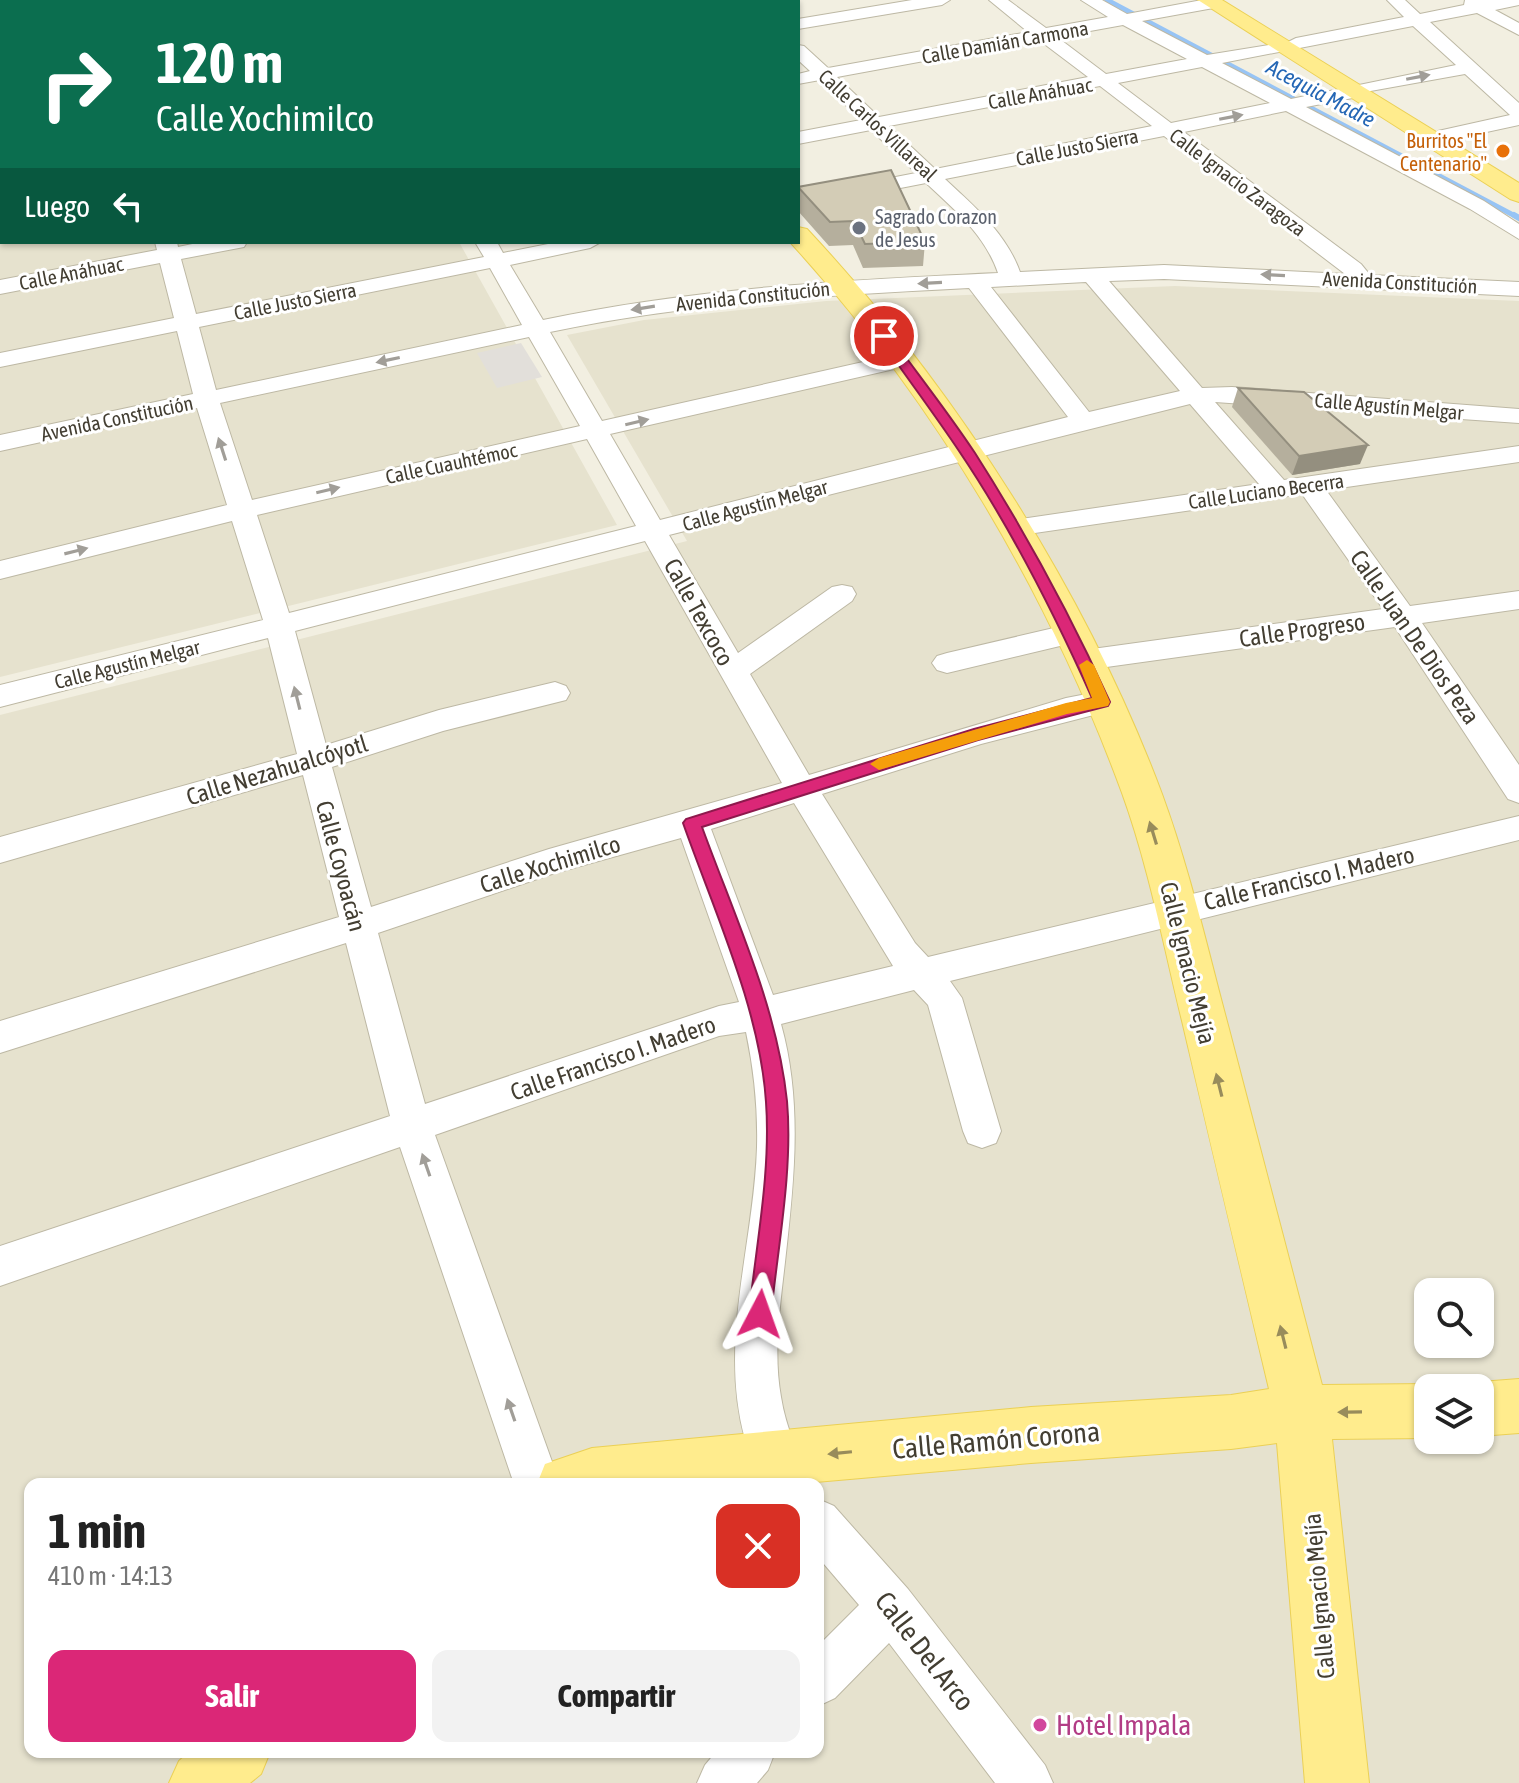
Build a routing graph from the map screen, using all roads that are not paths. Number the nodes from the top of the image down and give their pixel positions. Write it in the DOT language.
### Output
graph roads {
  1 [pos="942,0"];
  2 [pos="997,0"];
  3 [pos="1089,0"];
  4 [pos="1395,0"];
  5 [pos="1519,0"];
  6 [pos="1220,1"];
  7 [pos="1472,4"];
  8 [pos="1137,18"];
  9 [pos="1418,20"];
  10 [pos="800,24"];
  11 [pos="1519,30"];
  12 [pos="1045,35"];
  13 [pos="1289,45"];
  14 [pos="800,52"];
  15 [pos="1209,60"];
  16 [pos="1467,68"];
  17 [pos="824,74"];
  18 [pos="800,79"];
  19 [pos="1107,81"];
  20 [pos="1362,90"];
  21 [pos="1299,104"];
  22 [pos="1519,113"];
  23 [pos="1519,119"];
  24 [pos="874,123"];
  25 [pos="1168,129"];
  26 [pos="1445,135"];
  27 [pos="800,138"];
  28 [pos="931,176"];
  29 [pos="1519,181"];
  30 [pos="1519,194"];
  31 [pos="800,202"];
  32 [pos="1519,233"];
  33 [pos="800,237"];
  34 [pos="213,244"];
  35 [pos="568,244"];
  36 [pos="167,248"];
  37 [pos="491,251"];
  38 [pos="1092,275"];
  39 [pos="1011,278"];
  40 [pos="974,280"];
  41 [pos="1362,280"];
  42 [pos="0,287"];
  43 [pos="846,287"];
  44 [pos="1519,289"];
  45 [pos="186,323"];
  46 [pos="536,328"];
  47 [pos="0,360"];
  48 [pos="903,360"];
  49 [pos="1197,395"];
  50 [pos="206,399"];
  51 [pos="1519,416"];
  52 [pos="1084,422"];
  53 [pos="595,432"];
  54 [pos="0,443"];
  55 [pos="967,451"];
  56 [pos="1519,454"];
  57 [pos="1308,484"];
  58 [pos="1276,488"];
  59 [pos="242,510"];
  60 [pos="1014,528"];
  61 [pos="654,532"];
  62 [pos="0,570"];
  63 [pos="842,594"];
  64 [pos="1519,600"];
  65 [pos="1401,616"];
  66 [pos="279,626"];
  67 [pos="1078,647"];
  68 [pos="947,663"];
  69 [pos="732,672"];
  70 [pos="555,693"];
  71 [pos="0,696"];
  72 [pos="1102,702"];
  73 [pos="313,761"];
  74 [pos="801,788"];
  75 [pos="1519,791"];
  76 [pos="692,823"];
  77 [pos="1519,828"];
  78 [pos="0,850"];
  79 [pos="1176,909"];
  80 [pos="357,926"];
  81 [pos="923,974"];
  82 [pos="760,1014"];
  83 [pos="0,1037"];
  84 [pos="412,1126"];
  85 [pos="982,1131"];
  86 [pos="0,1266"];
  87 [pos="1519,1406"];
  88 [pos="1494,1408"];
  89 [pos="1414,1411"];
  90 [pos="1302,1412"];
  91 [pos="780,1472"];
  92 [pos="535,1478"];
  93 [pos="585,1478"];
  94 [pos="824,1529"];
  95 [pos="891,1606"];
  96 [pos="824,1675"];
  97 [pos="232,1758"];
  98 [pos="745,1758"];
  99 [pos="201,1783"];
  100 [pos="723,1783"];
  101 [pos="1027,1783"];
  102 [pos="1337,1783"];
  1 -- 10 [label="street"];
  2 -- 12 [label="street, Calle Ignacio Zaragoza"];
  3 -- 8 [label="street"];
  4 -- 9 [label="street"];
  5 -- 7 [label="street, Calle Anáhuac"];
  6 -- 8 [label="street, Calle Damián Carmona"];
  6 -- 13 [label="main road"];
  7 -- 9 [label="street, Calle Anáhuac"];
  7 -- 11 [label="street"];
  8 -- 12 [label="street, Calle Damián Carmona"];
  8 -- 15 [label="street"];
  9 -- 13 [label="street, Calle Anáhuac"];
  9 -- 16 [label="street"];
  12 -- 17 [label="street, Calle Damián Carmona"];
  12 -- 19 [label="street, Calle Ignacio Zaragoza"];
  13 -- 15 [label="street, Calle Anáhuac"];
  13 -- 20 [label="main road"];
  14 -- 17 [label="street, Calle Carlos Villareal"];
  15 -- 19 [label="street, Calle Anáhuac"];
  15 -- 21 [label="street"];
  20 -- 16 [label="street, Calle Justo Sierra, one-way"];
  16 -- 22 [label="street"];
  17 -- 18 [label="street, Calle Damián Carmona"];
  17 -- 24 [label="street, Calle Carlos Villareal"];
  19 -- 24 [label="street, Calle Anáhuac"];
  19 -- 25 [label="street, Calle Ignacio Zaragoza"];
  20 -- 21 [label="street, Calle Justo Sierra"];
  20 -- 26 [label="main road"];
  20 -- 30 [label="main road"];
  25 -- 21 [label="street, Calle Justo Sierra, one-way"];
  21 -- 32 [label="street"];
  23 -- 26 [label="street"];
  24 -- 27 [label="street, Calle Anáhuac"];
  24 -- 28 [label="street, Calle Carlos Villareal"];
  25 -- 28 [label="street, Calle Justo Sierra"];
  25 -- 41 [label="street, Calle Ignacio Zaragoza"];
  26 -- 29 [label="main road"];
  28 -- 31 [label="street, Calle Justo Sierra"];
  28 -- 39 [label="street, Calle Carlos Villareal"];
  33 -- 43 [label="main road, Calle Ignacio Mejía"];
  34 -- 36 [label="street, Calle Anáhuac"];
  35 -- 37 [label="street, Calle Justo Sierra"];
  36 -- 42 [label="street, Calle Anáhuac"];
  36 -- 45 [label="street, Calle Coyoacán"];
  37 -- 45 [label="street, Calle Justo Sierra"];
  37 -- 46 [label="street, Calle Texcoco"];
  38 -- 39 [label="street, Avenida Constitución"];
  41 -- 38 [label="street, Avenida Constitución, one-way"];
  38 -- 49 [label="street"];
  39 -- 40 [label="street, Avenida Constitución"];
  40 -- 43 [label="street, Avenida Constitución, one-way"];
  40 -- 52 [label="street"];
  41 -- 44 [label="street, Avenida Constitución"];
  43 -- 46 [label="street, Avenida Constitución, one-way"];
  43 -- 48 [label="main road, Calle Ignacio Mejía"];
  45 -- 47 [label="street, Calle Justo Sierra"];
  45 -- 50 [label="street, Calle Coyoacán"];
  46 -- 50 [label="street, Avenida Constitución, one-way"];
  46 -- 53 [label="street, Calle Texcoco"];
  53 -- 48 [label="street, Calle Cuauhtémoc, one-way"];
  48 -- 55 [label="main road, Calle Ignacio Mejía"];
  49 -- 51 [label="street, Calle Agustín Melgar"];
  49 -- 52 [label="street, Calle Agustín Melgar"];
  49 -- 58 [label="street"];
  50 -- 54 [label="street, Avenida Constitución"];
  59 -- 50 [label="street, Calle Coyoacán, one-way"];
  52 -- 55 [label="street, Calle Agustín Melgar"];
  59 -- 53 [label="street, Calle Cuauhtémoc, one-way"];
  53 -- 61 [label="street, Calle Texcoco"];
  55 -- 60 [label="main road, Calle Ignacio Mejía"];
  55 -- 61 [label="street, Calle Agustín Melgar"];
  56 -- 57 [label="street, Calle Luciano Becerra"];
  57 -- 58 [label="street, Calle Luciano Becerra"];
  57 -- 65 [label="street, Calle Juan De Dios Peza"];
  58 -- 60 [label="street, Calle Luciano Becerra"];
  62 -- 59 [label="street, Calle Cuauhtémoc, one-way"];
  59 -- 66 [label="street, Calle Coyoacán"];
  60 -- 67 [label="main road, Calle Ignacio Mejía"];
  61 -- 66 [label="street, Calle Agustín Melgar"];
  61 -- 69 [label="street, Calle Texcoco"];
  63 -- 69 [label="street"];
  64 -- 65 [label="street, Calle Progreso"];
  65 -- 67 [label="street, Calle Progreso"];
  65 -- 75 [label="street, Calle Juan De Dios Peza"];
  66 -- 71 [label="street, Calle Agustín Melgar"];
  73 -- 66 [label="street, Calle Coyoacán, one-way"];
  67 -- 68 [label="street, Calle Progreso"];
  67 -- 72 [label="main road, Calle Ignacio Mejía"];
  69 -- 74 [label="street, Calle Texcoco"];
  70 -- 73 [label="street, Calle Nezahualcóyotl"];
  72 -- 74 [label="street, Calle Xochimilco"];
  79 -- 72 [label="main road, Calle Ignacio Mejía, one-way"];
  73 -- 78 [label="street, Calle Nezahualcóyotl"];
  73 -- 80 [label="street, Calle Coyoacán"];
  74 -- 76 [label="street, Calle Xochimilco"];
  74 -- 81 [label="street, Calle Texcoco"];
  76 -- 80 [label="street, Calle Xochimilco"];
  76 -- 82 [label="street"];
  77 -- 79 [label="street, Calle Francisco I. Madero"];
  79 -- 81 [label="street, Calle Francisco I. Madero"];
  90 -- 79 [label="main road, Calle Ignacio Mejía, one-way"];
  80 -- 83 [label="street, Calle Xochimilco"];
  80 -- 84 [label="street, Calle Coyoacán"];
  81 -- 82 [label="street, Calle Francisco I. Madero"];
  81 -- 85 [label="street, Calle Texcoco"];
  82 -- 84 [label="street, Calle Francisco I. Madero"];
  82 -- 91 [label="street"];
  84 -- 86 [label="street, Calle Francisco I. Madero"];
  92 -- 84 [label="street, Calle Coyoacán, one-way"];
  87 -- 88 [label="main road"];
  89 -- 90 [label="main road, Calle Ramón Corona, one-way"];
  90 -- 91 [label="main road, Calle Ramón Corona, one-way"];
  90 -- 102 [label="main road, Calle Ignacio Mejía"];
  91 -- 93 [label="main road, Calle Ramón Corona"];
  94 -- 95 [label="street, Calle Del Arco"];
  95 -- 96 [label="street"];
  95 -- 101 [label="street, Calle Del Arco"];
  97 -- 99 [label="main road"];
  98 -- 100 [label="street"];
}
